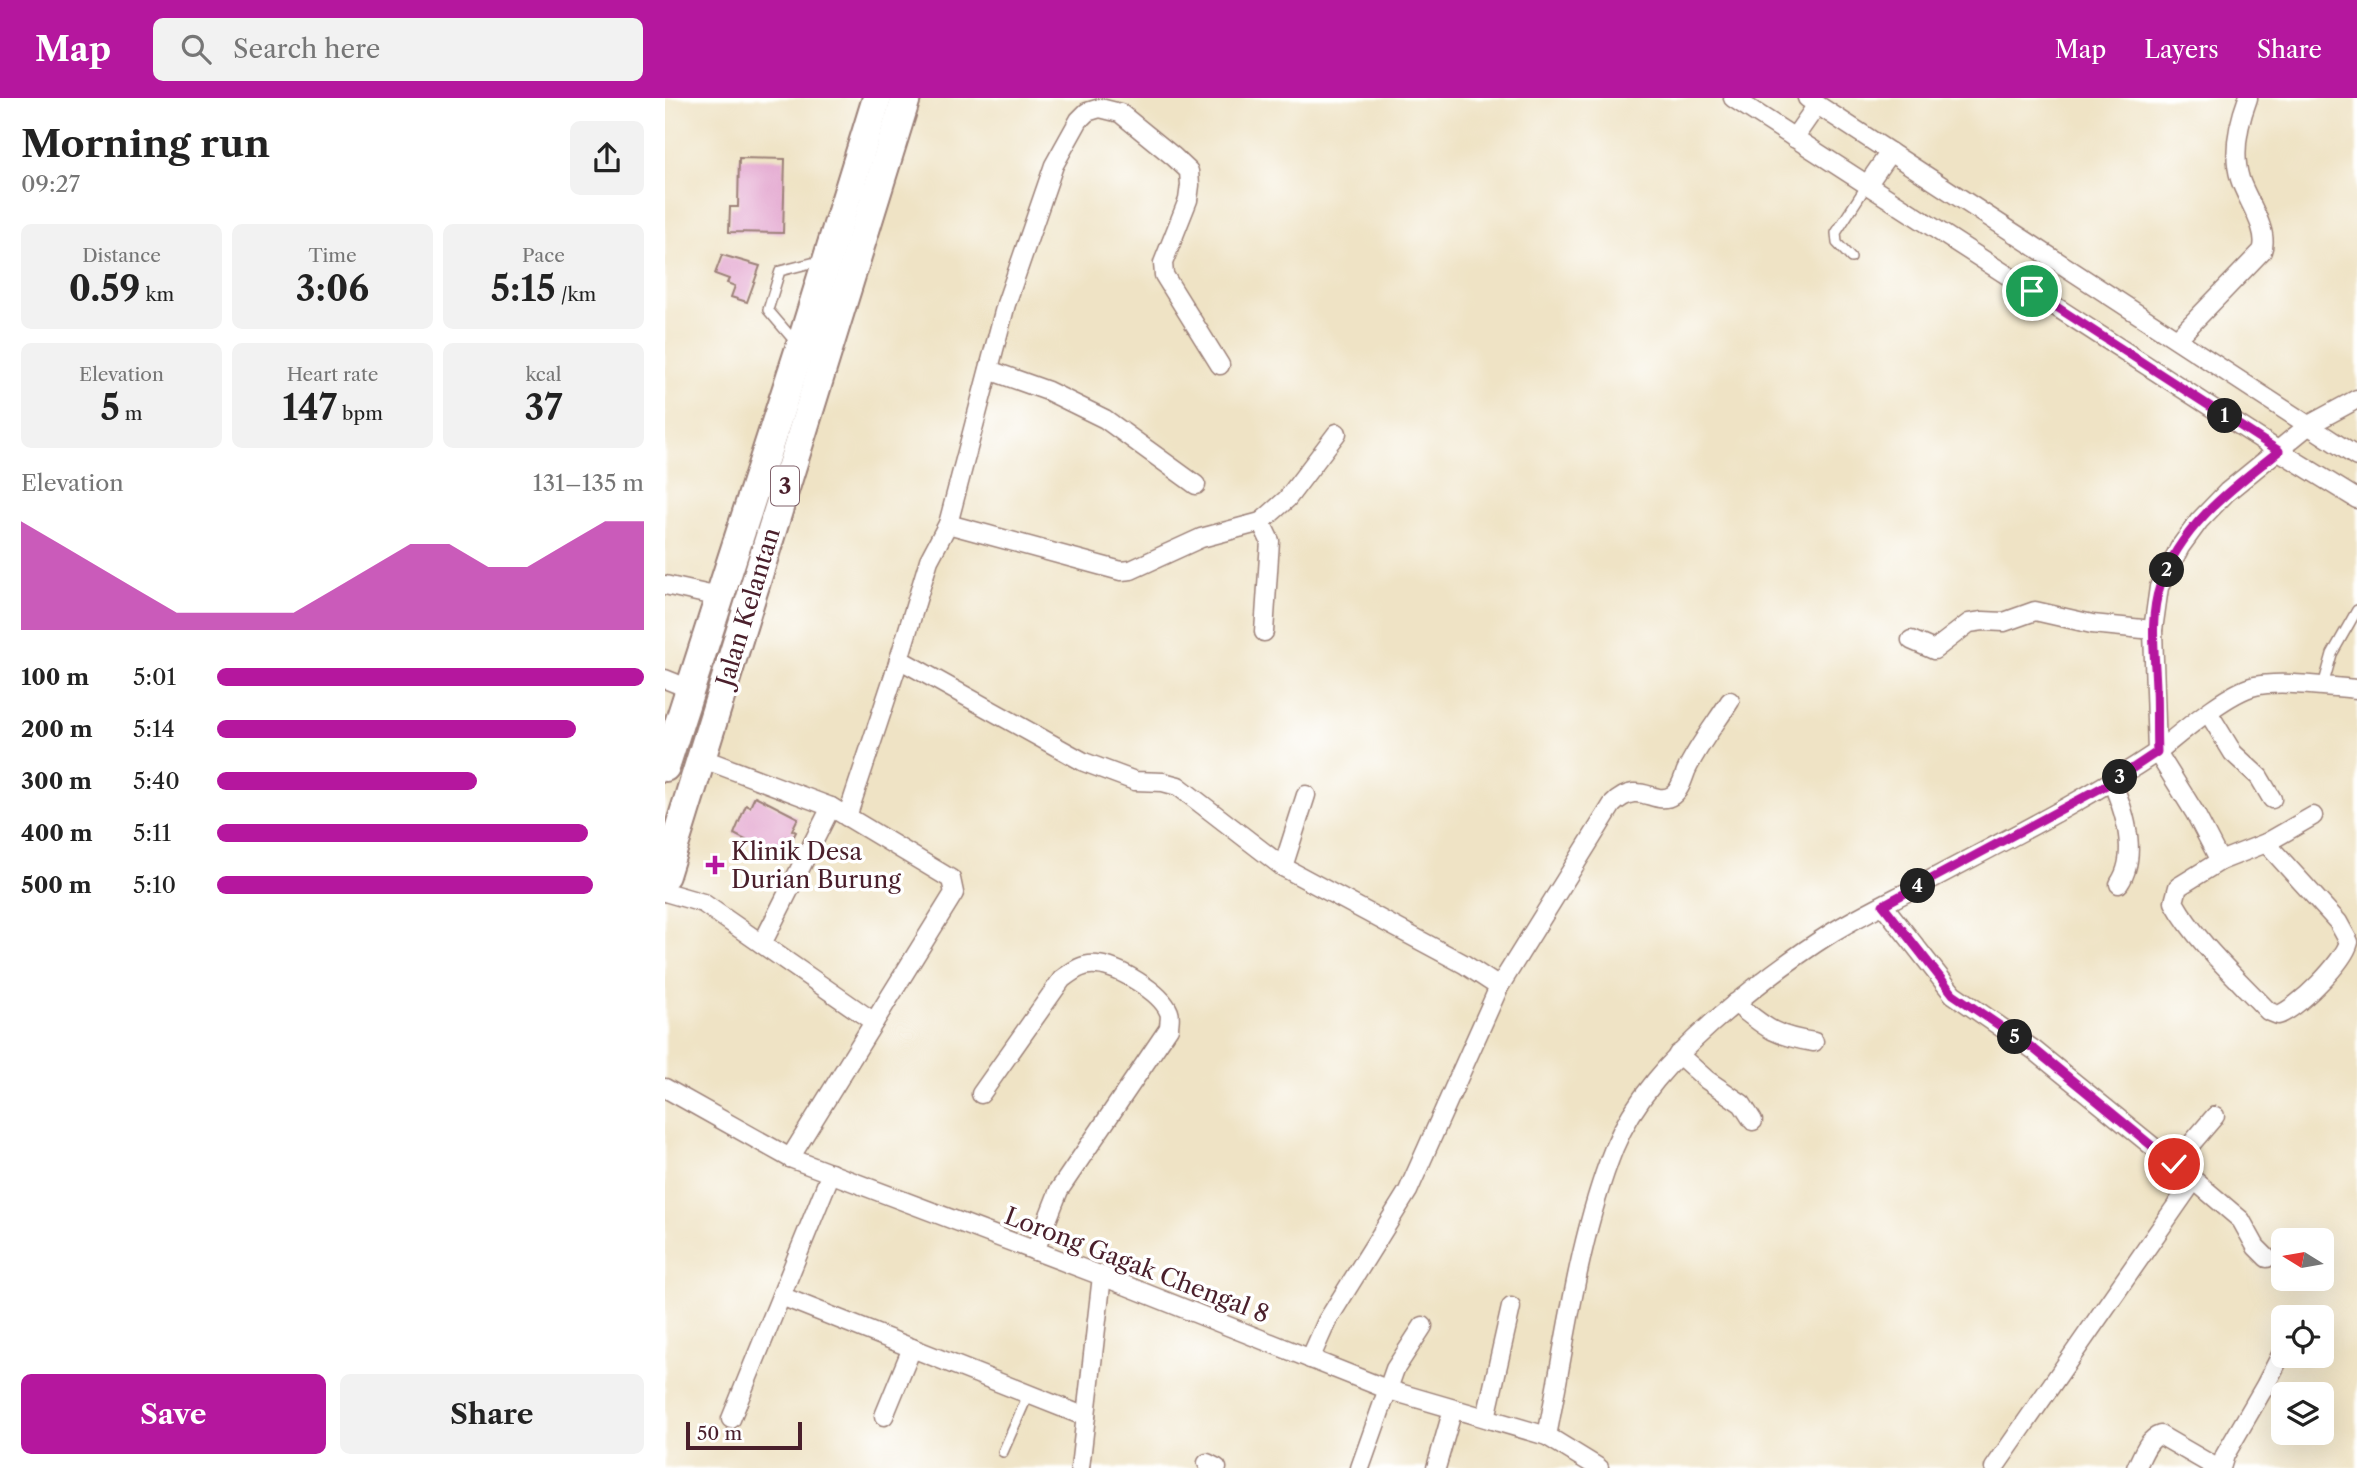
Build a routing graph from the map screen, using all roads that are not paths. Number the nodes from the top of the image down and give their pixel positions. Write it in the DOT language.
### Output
graph roads {
  1 [pos="877,98"];
  2 [pos="906,98"];
  3 [pos="1733,98"];
  4 [pos="2248,98"];
  5 [pos="1812,101"];
  6 [pos="1794,138"];
  7 [pos="1890,152"];
  8 [pos="1867,185"];
  9 [pos="1851,258"];
  10 [pos="827,259"];
  11 [pos="2177,339"];
  12 [pos="800,348"];
  13 [pos="1220,365"];
  14 [pos="989,370"];
  15 [pos="2357,399"];
  16 [pos="2306,427"];
  17 [pos="1337,433"];
  18 [pos="2280,449"];
  19 [pos="2357,457"];
  20 [pos="1196,485"];
  21 [pos="2357,499"];
  22 [pos="1261,522"];
  23 [pos="948,524"];
  24 [pos="665,585"];
  25 [pos="719,597"];
  26 [pos="2357,610"];
  27 [pos="2153,630"];
  28 [pos="1264,632"];
  29 [pos="1911,640"];
  30 [pos="899,659"];
  31 [pos="678,684"];
  32 [pos="2323,687"];
  33 [pos="2357,689"];
  34 [pos="1730,701"];
  35 [pos="2209,712"];
  36 [pos="2157,752"];
  37 [pos="701,758"];
  38 [pos="665,767"];
  39 [pos="2112,782"];
  40 [pos="1306,795"];
  41 [pos="2272,799"];
  42 [pos="831,807"];
  43 [pos="2313,816"];
  44 [pos="847,817"];
  45 [pos="2266,843"];
  46 [pos="2220,861"];
  47 [pos="1283,867"];
  48 [pos="665,875"];
  49 [pos="2119,884"];
  50 [pos="665,892"];
  51 [pos="1883,905"];
  52 [pos="762,944"];
  53 [pos="1499,987"];
  54 [pos="1735,1003"];
  55 [pos="874,1022"];
  56 [pos="1814,1042"];
  57 [pos="1678,1054"];
  58 [pos="665,1088"];
  59 [pos="981,1094"];
  60 [pos="2215,1116"];
  61 [pos="1753,1121"];
  62 [pos="790,1158"];
  63 [pos="2174,1164"];
  64 [pos="831,1173"];
  65 [pos="2194,1180"];
  66 [pos="1035,1251"];
  67 [pos="2267,1258"];
  68 [pos="1102,1276"];
  69 [pos="781,1297"];
  70 [pos="1511,1307"];
  71 [pos="1423,1326"];
  72 [pos="912,1348"];
  73 [pos="1310,1359"];
  74 [pos="2274,1368"];
  75 [pos="1389,1390"];
  76 [pos="1028,1395"];
  77 [pos="1453,1409"];
  78 [pos="884,1416"];
  79 [pos="1086,1417"];
  80 [pos="1486,1418"];
  81 [pos="731,1419"];
  82 [pos="1547,1436"];
  83 [pos="1003,1452"];
  84 [pos="1080,1468"];
  85 [pos="1360,1468"];
  86 [pos="1436,1468"];
  87 [pos="1599,1468"];
  88 [pos="1994,1468"];
  89 [pos="2136,1468"];
  90 [pos="2219,1468"];
  1 -- 10 [label="highway, Jalan Kelantan / 3"];
  2 -- 37 [label="highway, Jalan Kelantan / 3"];
  3 -- 6 [label="street"];
  4 -- 11 [label="street"];
  5 -- 6 [label="street"];
  5 -- 7 [label="street"];
  6 -- 8 [label="street"];
  7 -- 8 [label="street"];
  7 -- 11 [label="street"];
  8 -- 9 [label="lane"];
  8 -- 18 [label="street"];
  10 -- 12 [label="highway, Jalan Kelantan / 3"];
  10 -- 12 [label="lane"];
  11 -- 16 [label="street"];
  12 -- 25 [label="highway, Jalan Kelantan / 3"];
  13 -- 14 [label="street"];
  14 -- 20 [label="street"];
  14 -- 23 [label="street"];
  15 -- 16 [label="street"];
  16 -- 18 [label="street"];
  16 -- 19 [label="street"];
  17 -- 22 [label="street"];
  18 -- 21 [label="street"];
  18 -- 27 [label="street"];
  22 -- 23 [label="street"];
  22 -- 28 [label="street"];
  23 -- 30 [label="street"];
  24 -- 25 [label="street"];
  25 -- 31 [label="highway, Jalan Kelantan / 3"];
  26 -- 32 [label="lane"];
  27 -- 29 [label="street"];
  27 -- 36 [label="street"];
  30 -- 44 [label="street"];
  30 -- 47 [label="street"];
  31 -- 38 [label="highway, Jalan Kelantan / 3"];
  32 -- 33 [label="street"];
  32 -- 35 [label="street"];
  34 -- 53 [label="street"];
  35 -- 36 [label="street"];
  35 -- 41 [label="street"];
  36 -- 39 [label="street"];
  36 -- 46 [label="street"];
  37 -- 42 [label="street"];
  37 -- 48 [label="highway, Jalan Kelantan / 3"];
  39 -- 49 [label="street"];
  39 -- 51 [label="street"];
  40 -- 47 [label="street"];
  42 -- 44 [label="street"];
  42 -- 52 [label="street"];
  43 -- 45 [label="street"];
  44 -- 55 [label="street"];
  45 -- 46 [label="street"];
  45 -- 46 [label="street"];
  47 -- 53 [label="street"];
  50 -- 52 [label="street"];
  51 -- 54 [label="street"];
  51 -- 63 [label="street"];
  52 -- 55 [label="street"];
  53 -- 73 [label="street"];
  54 -- 56 [label="street"];
  54 -- 57 [label="street"];
  55 -- 62 [label="street"];
  57 -- 61 [label="street"];
  57 -- 82 [label="street"];
  58 -- 62 [label="street, Lorong Gagak Chengal 8"];
  59 -- 66 [label="street"];
  60 -- 63 [label="street"];
  62 -- 64 [label="street, Lorong Gagak Chengal 8"];
  63 -- 65 [label="street"];
  64 -- 66 [label="street, Lorong Gagak Chengal 8"];
  64 -- 69 [label="street"];
  65 -- 67 [label="street"];
  65 -- 88 [label="street"];
  66 -- 68 [label="street, Lorong Gagak Chengal 8"];
  68 -- 73 [label="street, Lorong Gagak Chengal 8"];
  68 -- 79 [label="street"];
  69 -- 72 [label="street"];
  69 -- 81 [label="street"];
  70 -- 80 [label="street"];
  71 -- 75 [label="street"];
  72 -- 76 [label="street"];
  72 -- 78 [label="street"];
  73 -- 75 [label="street, Lorong Gagak Chengal 8"];
  74 -- 90 [label="street"];
  75 -- 77 [label="street, Lorong Gagak Chengal 8"];
  75 -- 85 [label="street"];
  76 -- 79 [label="street"];
  76 -- 83 [label="lane"];
  77 -- 80 [label="street, Lorong Gagak Chengal 8"];
  77 -- 86 [label="street"];
  79 -- 84 [label="street"];
  80 -- 82 [label="street, Lorong Gagak Chengal 8"];
  82 -- 87 [label="street, Lorong Gagak Chengal 8"];
  89 -- 90 [label="street"];
}
